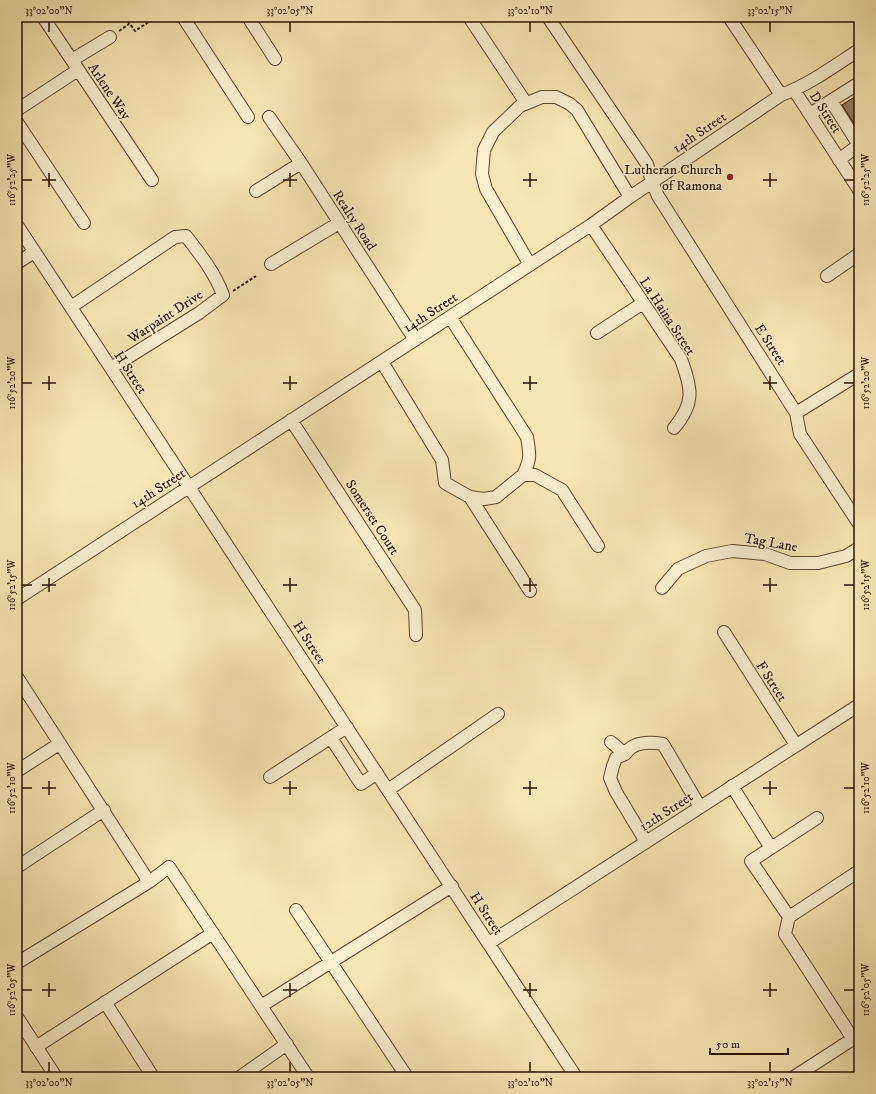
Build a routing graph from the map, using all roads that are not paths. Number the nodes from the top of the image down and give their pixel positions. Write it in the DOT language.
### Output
graph roads {
  1 [pos="43,17"];
  2 [pos="183,17"];
  3 [pos="248,17"];
  4 [pos="469,17"];
  5 [pos="548,17"];
  6 [pos="729,17"];
  7 [pos="110,36"];
  8 [pos="859,50"];
  9 [pos="275,59"];
  10 [pos="75,65"];
  11 [pos="859,83"];
  12 [pos="794,90"];
  13 [pos="781,95"];
  14 [pos="831,101"];
  15 [pos="526,103"];
  16 [pos="17,110"];
  17 [pos="810,114"];
  18 [pos="248,117"];
  19 [pos="269,117"];
  20 [pos="17,122"];
  21 [pos="839,160"];
  22 [pos="301,163"];
  23 [pos="152,180"];
  24 [pos="652,182"];
  25 [pos="859,190"];
  26 [pos="256,191"];
  27 [pos="630,197"];
  28 [pos="84,224"];
  29 [pos="339,224"];
  30 [pos="17,225"];
  31 [pos="591,225"];
  32 [pos="34,252"];
  33 [pos="859,254"];
  34 [pos="17,262"];
  35 [pos="271,264"];
  36 [pos="530,265"];
  37 [pos="827,276"];
  38 [pos="643,303"];
  39 [pos="70,307"];
  40 [pos="450,317"];
  41 [pos="597,333"];
  42 [pos="415,340"];
  43 [pos="382,362"];
  44 [pos="111,368"];
  45 [pos="859,374"];
  46 [pos="796,413"];
  47 [pos="291,420"];
  48 [pos="674,428"];
  49 [pos="522,475"];
  50 [pos="189,486"];
  51 [pos="470,497"];
  52 [pos="859,524"];
  53 [pos="598,546"];
  54 [pos="859,548"];
  55 [pos="662,588"];
  56 [pos="530,591"];
  57 [pos="17,599"];
  58 [pos="724,632"];
  59 [pos="416,635"];
  60 [pos="17,677"];
  61 [pos="859,705"];
  62 [pos="498,714"];
  63 [pos="347,727"];
  64 [pos="331,738"];
  65 [pos="611,742"];
  66 [pos="59,744"];
  67 [pos="796,745"];
  68 [pos="625,754"];
  69 [pos="17,771"];
  70 [pos="377,773"];
  71 [pos="270,777"];
  72 [pos="732,786"];
  73 [pos="388,790"];
  74 [pos="700,807"];
  75 [pos="104,810"];
  76 [pos="817,818"];
  77 [pos="646,842"];
  78 [pos="771,848"];
  79 [pos="17,867"];
  80 [pos="859,871"];
  81 [pos="149,882"];
  82 [pos="452,886"];
  83 [pos="296,910"];
  84 [pos="789,917"];
  85 [pos="213,933"];
  86 [pos="489,943"];
  87 [pos="331,962"];
  88 [pos="17,964"];
  89 [pos="106,1002"];
  90 [pos="261,1006"];
  91 [pos="17,1017"];
  92 [pos="856,1037"];
  93 [pos="287,1044"];
  94 [pos="36,1047"];
  95 [pos="56,1077"];
  96 [pos="153,1077"];
  97 [pos="240,1077"];
  98 [pos="308,1077"];
  99 [pos="408,1077"];
  100 [pos="576,1077"];
  101 [pos="794,1077"];
  1 -- 10 [label="street, Arlene Way"];
  2 -- 18 [label="street"];
  3 -- 9 [label="street"];
  4 -- 15 [label="street"];
  5 -- 24 [label="street, E Street"];
  6 -- 13 [label="street"];
  7 -- 10 [label="street"];
  8 -- 12 [label="street, 14th Street"];
  10 -- 16 [label="street"];
  10 -- 23 [label="street, Arlene Way"];
  11 -- 14 [label="street"];
  12 -- 13 [label="street, 14th Street"];
  12 -- 17 [label="street, D Street"];
  13 -- 24 [label="street, 14th Street"];
  14 -- 17 [label="street"];
  14 -- 21 [label="street"];
  15 -- 27 [label="street"];
  15 -- 36 [label="street"];
  17 -- 21 [label="street, D Street"];
  19 -- 22 [label="street, Realty Road"];
  20 -- 28 [label="street"];
  21 -- 25 [label="street, D Street"];
  22 -- 26 [label="street"];
  22 -- 29 [label="street, Realty Road"];
  24 -- 27 [label="street, 14th Street"];
  24 -- 46 [label="street, E Street"];
  27 -- 31 [label="street, 14th Street"];
  29 -- 35 [label="street"];
  29 -- 42 [label="street, Realty Road"];
  30 -- 32 [label="street, H Street"];
  31 -- 36 [label="street, 14th Street"];
  31 -- 38 [label="street, La Haina Street"];
  32 -- 34 [label="street"];
  32 -- 39 [label="street, H Street"];
  33 -- 37 [label="street"];
  36 -- 40 [label="street, 14th Street"];
  38 -- 41 [label="street"];
  38 -- 48 [label="street, La Haina Street"];
  39 -- 44 [label="street, H Street"];
  39 -- 44 [label="street, Warpaint Drive"];
  40 -- 42 [label="street, 14th Street"];
  40 -- 49 [label="street"];
  42 -- 43 [label="street, 14th Street"];
  43 -- 47 [label="street, 14th Street"];
  43 -- 51 [label="street"];
  44 -- 50 [label="street, H Street"];
  45 -- 46 [label="street"];
  46 -- 52 [label="street, E Street"];
  47 -- 50 [label="street, 14th Street"];
  47 -- 59 [label="street, Somerset Court"];
  49 -- 51 [label="street"];
  49 -- 53 [label="street"];
  50 -- 57 [label="street, 14th Street"];
  50 -- 63 [label="street, H Street"];
  51 -- 56 [label="street"];
  54 -- 55 [label="street, Tag Lane"];
  58 -- 67 [label="street, F Street"];
  60 -- 66 [label="street"];
  61 -- 67 [label="street, 12th Street"];
  62 -- 73 [label="street"];
  63 -- 64 [label="street"];
  63 -- 70 [label="street, H Street"];
  64 -- 70 [label="street"];
  64 -- 71 [label="street"];
  65 -- 68 [label="street"];
  66 -- 69 [label="street"];
  66 -- 75 [label="street"];
  67 -- 72 [label="street, 12th Street"];
  68 -- 74 [label="street"];
  68 -- 77 [label="street"];
  70 -- 73 [label="street, H Street"];
  72 -- 74 [label="street, 12th Street"];
  72 -- 78 [label="street"];
  73 -- 82 [label="street, H Street"];
  74 -- 77 [label="street, 12th Street"];
  75 -- 79 [label="street"];
  75 -- 81 [label="street"];
  76 -- 78 [label="street"];
  77 -- 86 [label="street, 12th Street"];
  78 -- 84 [label="street"];
  80 -- 84 [label="street"];
  81 -- 85 [label="street"];
  81 -- 88 [label="street"];
  82 -- 86 [label="street, H Street"];
  82 -- 87 [label="street"];
  83 -- 87 [label="street"];
  84 -- 92 [label="street"];
  85 -- 89 [label="street"];
  85 -- 90 [label="street"];
  86 -- 100 [label="street, H Street"];
  87 -- 90 [label="street"];
  87 -- 99 [label="street"];
  89 -- 94 [label="street"];
  89 -- 96 [label="street"];
  90 -- 93 [label="street"];
  91 -- 94 [label="street"];
  92 -- 101 [label="street"];
  93 -- 97 [label="street"];
  93 -- 98 [label="street"];
  94 -- 95 [label="street"];
}
